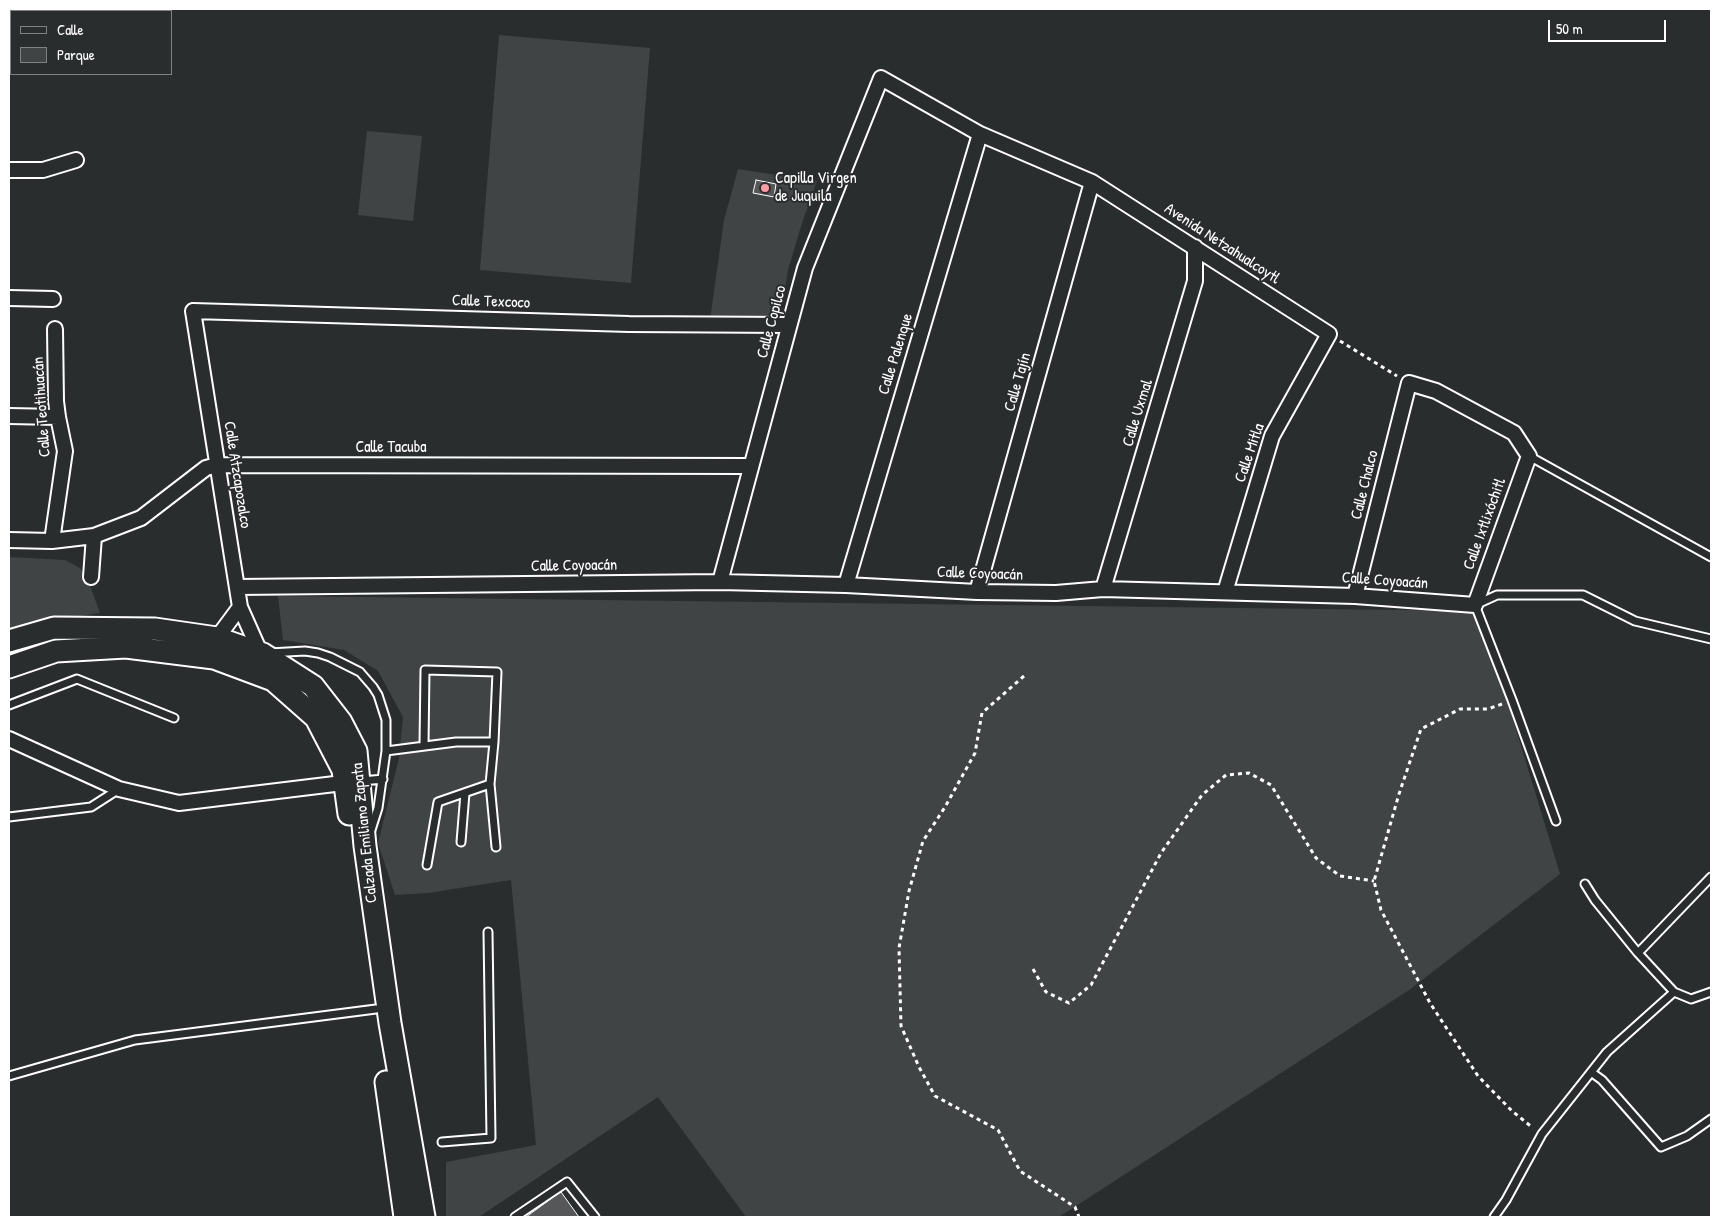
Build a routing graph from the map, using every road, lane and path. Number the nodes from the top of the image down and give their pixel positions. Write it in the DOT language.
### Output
graph roads {
  1 [pos="881,78"];
  2 [pos="980,134"];
  3 [pos="76,160"];
  4 [pos="9,170"];
  5 [pos="1092,182"];
  6 [pos="1195,247"];
  7 [pos="9,298"];
  8 [pos="53,298"];
  9 [pos="193,311"];
  10 [pos="789,325"];
  11 [pos="55,329"];
  12 [pos="1329,334"];
  13 [pos="1409,383"];
  14 [pos="9,416"];
  15 [pos="58,417"];
  16 [pos="1529,456"];
  17 [pos="217,465"];
  18 [pos="752,466"];
  19 [pos="94,536"];
  20 [pos="9,540"];
  21 [pos="52,541"];
  22 [pos="1711,557"];
  23 [pos="91,576"];
  24 [pos="720,582"];
  25 [pos="846,585"];
  26 [pos="237,587"];
  27 [pos="1103,589"];
  28 [pos="977,592"];
  29 [pos="1225,592"];
  30 [pos="1355,596"];
  31 [pos="1474,604"];
  32 [pos="240,607"];
  33 [pos="217,638"];
  34 [pos="1711,639"];
  35 [pos="9,641"];
  36 [pos="262,653"];
  37 [pos="9,667"];
  38 [pos="1024,676"];
  39 [pos="1512,700"];
  40 [pos="9,705"];
  41 [pos="174,718"];
  42 [pos="9,739"];
  43 [pos="494,742"];
  44 [pos="424,746"];
  45 [pos="386,751"];
  46 [pos="383,778"];
  47 [pos="352,782"];
  48 [pos="490,784"];
  49 [pos="119,789"];
  50 [pos="465,793"];
  51 [pos="9,817"];
  52 [pos="1556,821"];
  53 [pos="461,842"];
  54 [pos="365,846"];
  55 [pos="496,847"];
  56 [pos="427,865"];
  57 [pos="1711,877"];
  58 [pos="1374,881"];
  59 [pos="1584,884"];
  60 [pos="488,932"];
  61 [pos="1638,953"];
  62 [pos="1033,969"];
  63 [pos="1674,992"];
  64 [pos="1711,992"];
  65 [pos="376,1009"];
  66 [pos="1592,1072"];
  67 [pos="9,1076"];
  68 [pos="1711,1119"];
  69 [pos="1542,1134"];
  70 [pos="442,1142"];
  71 [pos="405,1217"];
  72 [pos="424,1217"];
  73 [pos="515,1217"];
  74 [pos="595,1217"];
  75 [pos="1079,1217"];
  76 [pos="1494,1217"];
  1 -- 2 [label="street, Avenida Netzahualcoytl"];
  1 -- 10 [label="street, Calle Copilco"];
  2 -- 5 [label="street, Avenida Netzahualcoytl"];
  2 -- 25 [label="street, Calle Palenque"];
  3 -- 4 [label="street"];
  5 -- 6 [label="street, Avenida Netzahualcoytl"];
  5 -- 28 [label="street, Calle Tajín"];
  6 -- 12 [label="street, Avenida Netzahualcoytl"];
  6 -- 27 [label="street, Calle Uxmal"];
  7 -- 8 [label="street"];
  9 -- 10 [label="street, Calle Texcoco"];
  9 -- 17 [label="street, Calle Atzcapozalco"];
  10 -- 18 [label="street, Calle Copilco"];
  11 -- 15 [label="street, Calle Teotihuacán"];
  12 -- 13 [label="path"];
  12 -- 29 [label="street, Calle Mitla"];
  13 -- 16 [label="street"];
  13 -- 30 [label="street, Calle Chalco"];
  14 -- 15 [label="street"];
  15 -- 21 [label="street, Calle Teotihuacán"];
  16 -- 22 [label="lane"];
  16 -- 31 [label="street, Calle Ixtlixóchitl"];
  17 -- 18 [label="street, Calle Tacuba"];
  17 -- 19 [label="street, Calle Tacuba"];
  17 -- 26 [label="street, Calle Atzcapozalco"];
  18 -- 24 [label="street, Calle Copilco"];
  19 -- 21 [label="street, Calle Tacuba"];
  19 -- 23 [label="street"];
  20 -- 21 [label="street, Calle Tacuba"];
  24 -- 25 [label="street, Calle Coyoacán"];
  24 -- 26 [label="street, Calle Coyoacán"];
  25 -- 28 [label="street, Calle Coyoacán"];
  26 -- 32 [label="street, Calle Atzcapozalco"];
  27 -- 28 [label="street, Calle Coyoacán"];
  27 -- 29 [label="street, Calle Coyoacán"];
  29 -- 30 [label="street, Calle Coyoacán"];
  30 -- 31 [label="street, Calle Coyoacán"];
  31 -- 34 [label="lane, Calle Coyoacán"];
  31 -- 39 [label="lane"];
  32 -- 33 [label="street"];
  32 -- 36 [label="street, Calle Atzcapozalco"];
  33 -- 35 [label="main road, Calzada Emiliano Zapata"];
  33 -- 36 [label="main road, Calzada Emiliano Zapata"];
  36 -- 45 [label="lane"];
  36 -- 47 [label="main road, Calzada Emiliano Zapata"];
  37 -- 47 [label="main road, Calzada Emiliano Zapata"];
  38 -- 75 [label="path"];
  39 -- 52 [label="lane"];
  39 -- 58 [label="path"];
  40 -- 41 [label="lane"];
  42 -- 49 [label="street"];
  43 -- 44 [label="lane"];
  43 -- 44 [label="lane"];
  43 -- 48 [label="lane"];
  44 -- 45 [label="lane"];
  45 -- 46 [label="lane"];
  46 -- 47 [label="lane"];
  46 -- 54 [label="lane"];
  47 -- 49 [label="street"];
  47 -- 54 [label="main road, Calzada Emiliano Zapata"];
  47 -- 65 [label="main road, Calzada Emiliano Zapata"];
  48 -- 50 [label="lane"];
  48 -- 55 [label="lane"];
  49 -- 51 [label="lane"];
  50 -- 53 [label="lane"];
  50 -- 56 [label="lane"];
  54 -- 72 [label="main road, Calzada Emiliano Zapata"];
  57 -- 61 [label="lane"];
  58 -- 62 [label="path"];
  58 -- 69 [label="path"];
  59 -- 61 [label="lane"];
  60 -- 70 [label="lane"];
  61 -- 63 [label="lane"];
  63 -- 64 [label="lane"];
  63 -- 66 [label="lane"];
  65 -- 67 [label="lane"];
  65 -- 71 [label="main road, Calzada Emiliano Zapata"];
  66 -- 68 [label="lane"];
  66 -- 69 [label="lane"];
  69 -- 76 [label="lane"];
  73 -- 74 [label="lane"];
}
